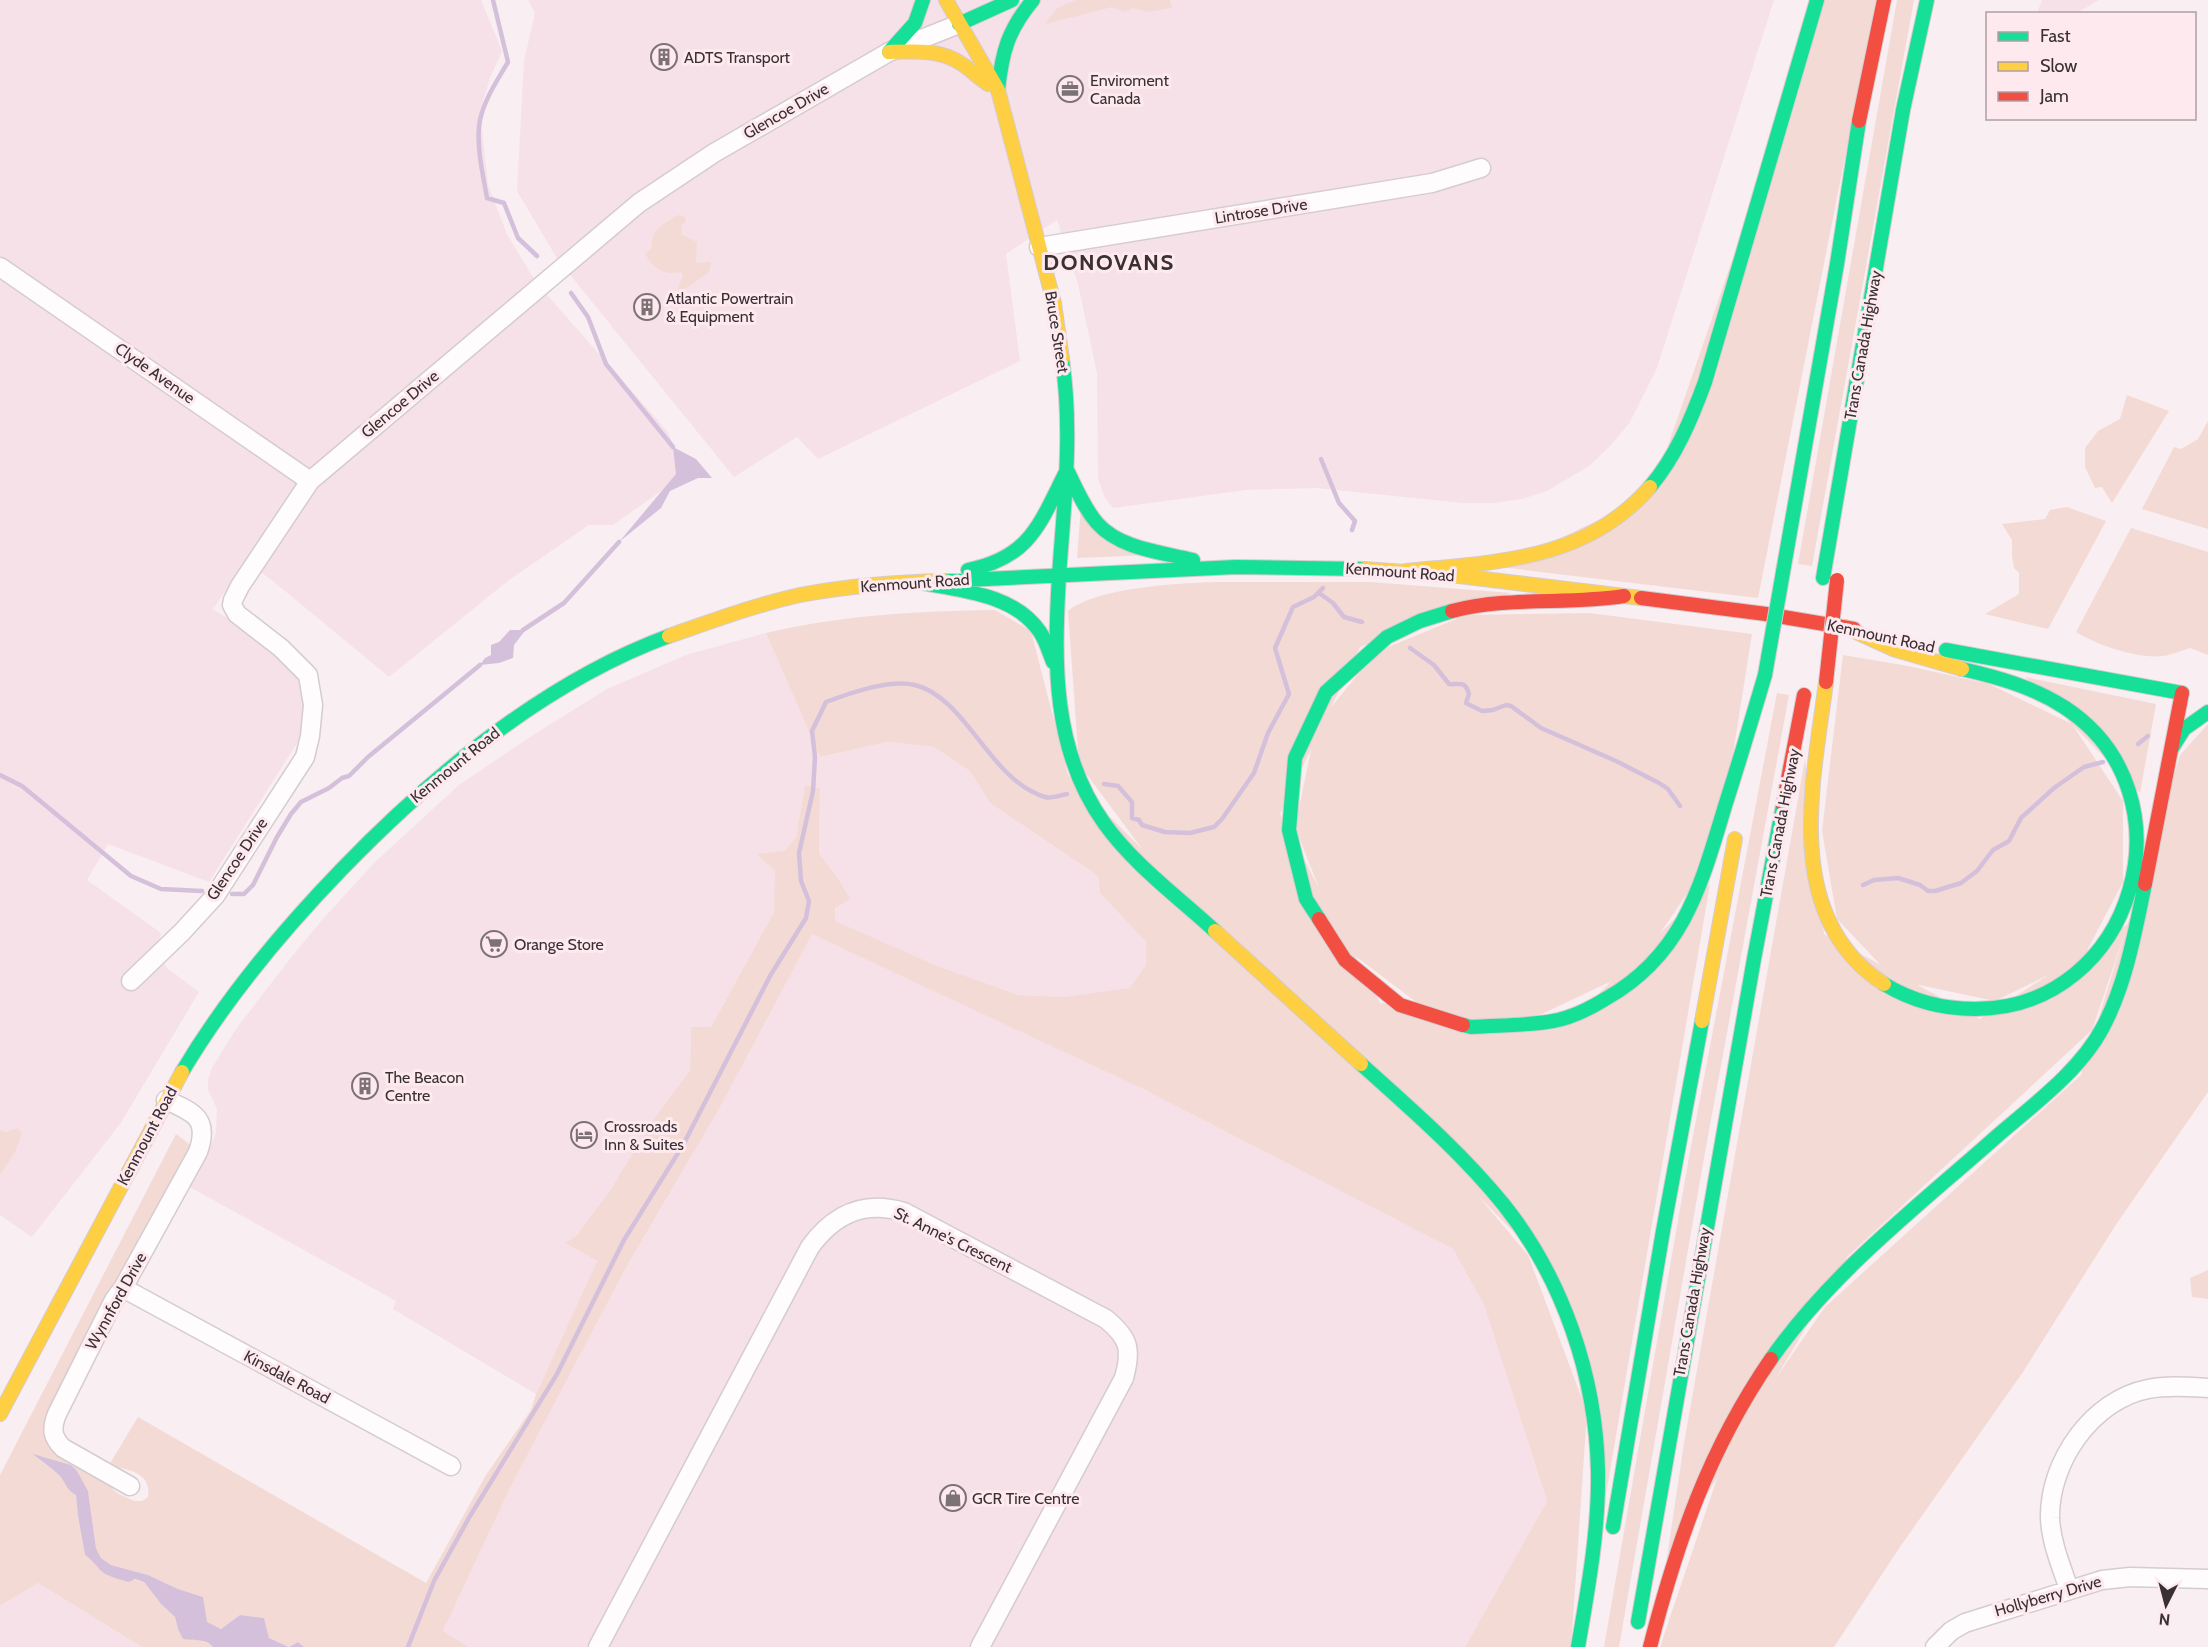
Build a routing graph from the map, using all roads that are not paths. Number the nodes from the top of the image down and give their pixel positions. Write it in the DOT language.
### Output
graph roads {
  1 [pos="923,0"];
  2 [pos="946,0"];
  3 [pos="1012,0"];
  4 [pos="1033,0"];
  5 [pos="1817,0"];
  6 [pos="1884,0"];
  7 [pos="1927,0"];
  8 [pos="959,24"];
  9 [pos="889,52"];
  10 [pos="998,90"];
  11 [pos="1481,168"];
  12 [pos="1039,247"];
  13 [pos="0,267"];
  14 [pos="1067,470"];
  15 [pos="310,481"];
  16 [pos="1224,568"];
  17 [pos="1406,571"];
  18 [pos="1059,576"];
  19 [pos="916,582"];
  20 [pos="1624,596"];
  21 [pos="1818,612"];
  22 [pos="1845,627"];
  23 [pos="1814,634"];
  24 [pos="1057,672"];
  25 [pos="1765,675"];
  26 [pos="1807,680"];
  27 [pos="2176,692"];
  28 [pos="2199,697"];
  29 [pos="2208,712"];
  30 [pos="2170,752"];
  31 [pos="1742,802"];
  32 [pos="1737,825"];
  33 [pos="2135,872"];
  34 [pos="131,981"];
  35 [pos="166,1100"];
  36 [pos="123,1288"];
  37 [pos="2208,1388"];
  38 [pos="0,1414"];
  39 [pos="451,1466"];
  40 [pos="130,1486"];
  41 [pos="1611,1541"];
  42 [pos="2208,1579"];
  43 [pos="2069,1589"];
  44 [pos="1635,1634"];
  45 [pos="598,1647"];
  46 [pos="980,1647"];
  47 [pos="1578,1647"];
  48 [pos="1650,1647"];
  49 [pos="1935,1647"];
  1 -- 9 [label="main road"];
  2 -- 8 [label="main road, Bruce Street"];
  3 -- 8 [label="main road, Glencoe Drive"];
  4 -- 10 [label="main road"];
  5 -- 17 [label="main road"];
  6 -- 25 [label="main road, bridge"];
  7 -- 33 [label="main road, Trans Canada Highway, bridge"];
  8 -- 9 [label="street, Glencoe Drive"];
  8 -- 10 [label="main road, Bruce Street"];
  9 -- 10 [label="main road"];
  9 -- 15 [label="street, Glencoe Drive"];
  10 -- 12 [label="main road, Bruce Street"];
  11 -- 12 [label="street, Lintrose Drive"];
  12 -- 14 [label="main road, Bruce Street"];
  13 -- 15 [label="street, Clyde Avenue"];
  14 -- 16 [label="main road"];
  14 -- 18 [label="main road, Bruce Street"];
  14 -- 19 [label="main road"];
  15 -- 34 [label="street, Glencoe Drive"];
  16 -- 17 [label="main road, Kenmount Road"];
  16 -- 18 [label="main road, Kenmount Road"];
  17 -- 20 [label="main road, Kenmount Road"];
  18 -- 19 [label="main road, Kenmount Road"];
  18 -- 24 [label="main road, Bruce Street"];
  19 -- 24 [label="main road"];
  19 -- 35 [label="main road, Kenmount Road"];
  20 -- 22 [label="main road, Kenmount Road"];
  20 -- 25 [label="main road"];
  21 -- 23 [label="main road"];
  22 -- 27 [label="main road, Kenmount Road"];
  22 -- 33 [label="main road"];
  24 -- 47 [label="main road, Bruce Street"];
  25 -- 31 [label="main road"];
  26 -- 44 [label="main road, Trans Canada Highway"];
  27 -- 28 [label="main road, Kenmount Road"];
  27 -- 30 [label="main road"];
  27 -- 33 [label="main road"];
  29 -- 30 [label="main road"];
  30 -- 48 [label="main road"];
  32 -- 41 [label="main road"];
  35 -- 36 [label="street, Wynnford Drive"];
  35 -- 38 [label="main road, Kenmount Road"];
  36 -- 39 [label="street, Kinsdale Road"];
  36 -- 40 [label="street, Wynnford Drive"];
  37 -- 43 [label="street"];
  42 -- 43 [label="street, Hollyberry Drive"];
  43 -- 49 [label="street, Hollyberry Drive"];
  45 -- 46 [label="street, St. Anne's Crescent"];
}
